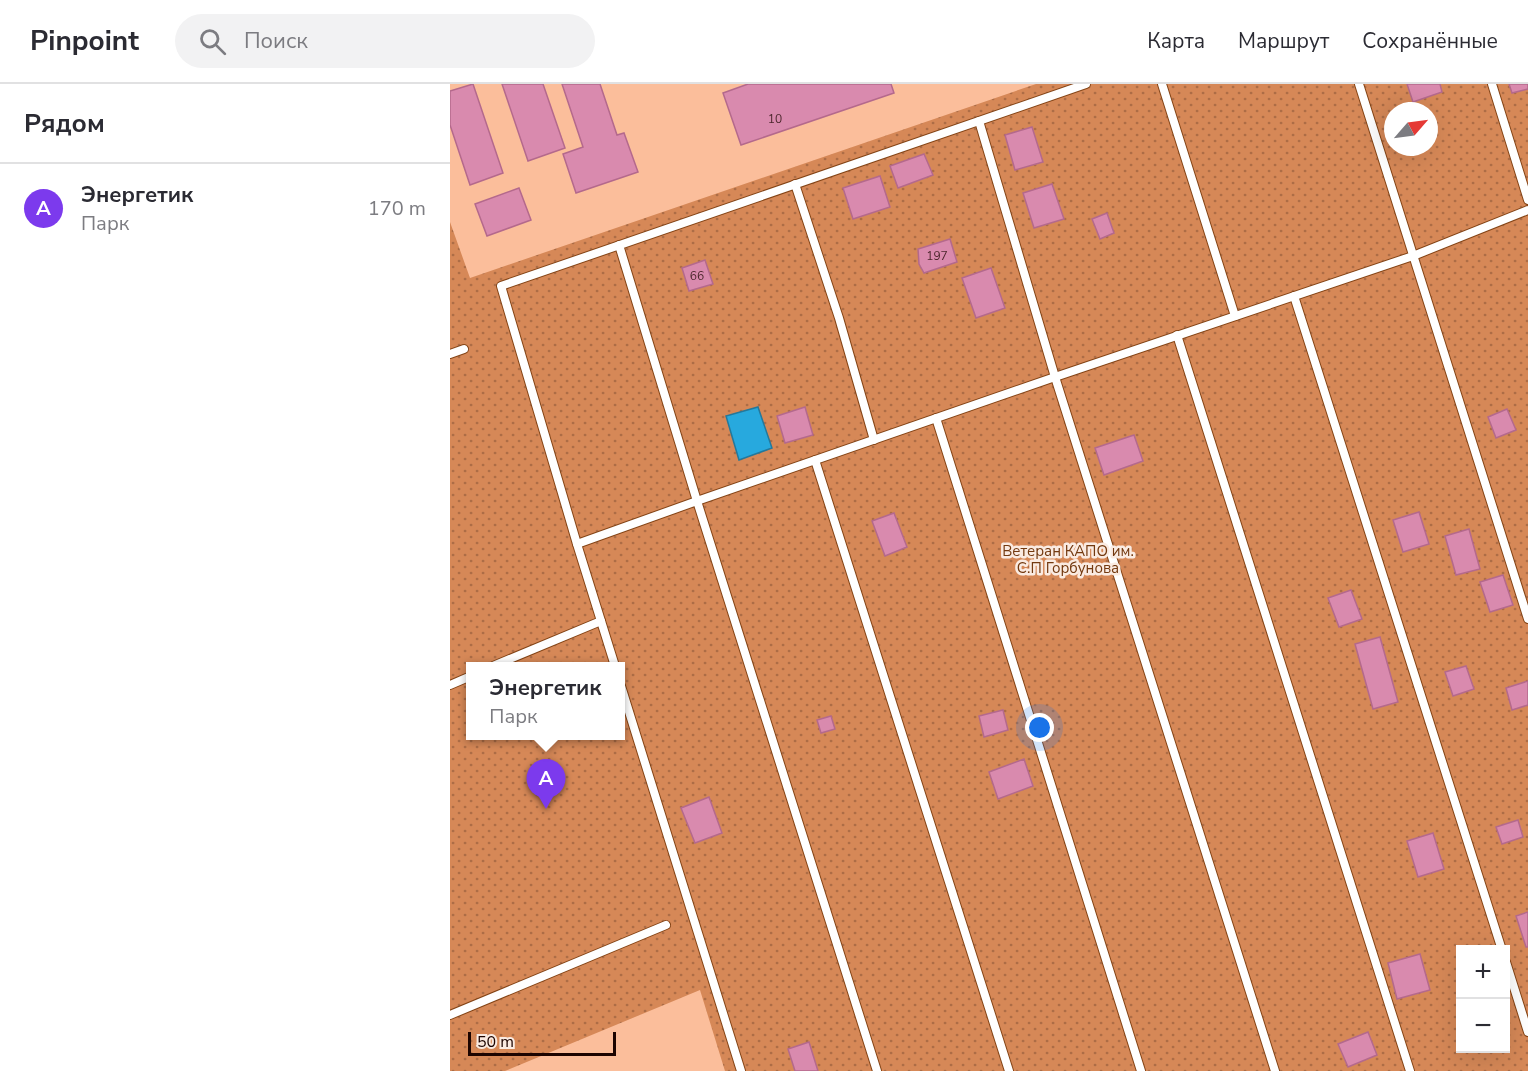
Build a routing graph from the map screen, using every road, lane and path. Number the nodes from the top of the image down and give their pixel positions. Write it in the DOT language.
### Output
graph roads {
  1 [pos="1086,84"];
  2 [pos="1162,84"];
  3 [pos="1359,84"];
  4 [pos="1492,84"];
  5 [pos="979,121"];
  6 [pos="795,184"];
  7 [pos="1528,200"];
  8 [pos="1528,210"];
  9 [pos="618,245"];
  10 [pos="1413,256"];
  11 [pos="1294,296"];
  12 [pos="1235,316"];
  13 [pos="1177,335"];
  14 [pos="464,349"];
  15 [pos="450,354"];
  16 [pos="1055,377"];
  17 [pos="936,418"];
  18 [pos="874,440"];
  19 [pos="815,460"];
  20 [pos="697,501"];
  21 [pos="577,544"];
  22 [pos="1528,619"];
  23 [pos="601,621"];
  24 [pos="503,662"];
  25 [pos="614,662"];
  26 [pos="466,678"];
  27 [pos="450,685"];
  28 [pos="625,699"];
  29 [pos="666,925"];
  30 [pos="1500,945"];
  31 [pos="1510,975"];
  32 [pos="450,1015"];
  33 [pos="1528,1032"];
  34 [pos="741,1071"];
  35 [pos="877,1071"];
  36 [pos="1009,1071"];
  37 [pos="1141,1071"];
  38 [pos="1275,1071"];
  39 [pos="1410,1071"];
  1 -- 5 [label="lane"];
  2 -- 12 [label="lane"];
  3 -- 10 [label="lane"];
  4 -- 7 [label="lane"];
  5 -- 6 [label="lane"];
  5 -- 16 [label="lane"];
  6 -- 9 [label="lane"];
  6 -- 18 [label="lane"];
  8 -- 10 [label="lane"];
  9 -- 20 [label="lane"];
  9 -- 21 [label="lane"];
  10 -- 11 [label="lane"];
  10 -- 22 [label="lane"];
  11 -- 12 [label="lane"];
  11 -- 30 [label="lane"];
  12 -- 13 [label="lane"];
  13 -- 16 [label="lane"];
  13 -- 39 [label="lane"];
  14 -- 15 [label="lane"];
  16 -- 17 [label="lane"];
  16 -- 38 [label="lane"];
  17 -- 18 [label="lane"];
  17 -- 37 [label="lane"];
  18 -- 19 [label="lane"];
  19 -- 20 [label="lane"];
  19 -- 36 [label="lane"];
  20 -- 21 [label="lane"];
  20 -- 35 [label="lane"];
  21 -- 23 [label="lane"];
  23 -- 24 [label="lane"];
  23 -- 25 [label="lane"];
  26 -- 27 [label="lane"];
  28 -- 34 [label="lane"];
  29 -- 32 [label="lane"];
  31 -- 33 [label="lane"];
}
